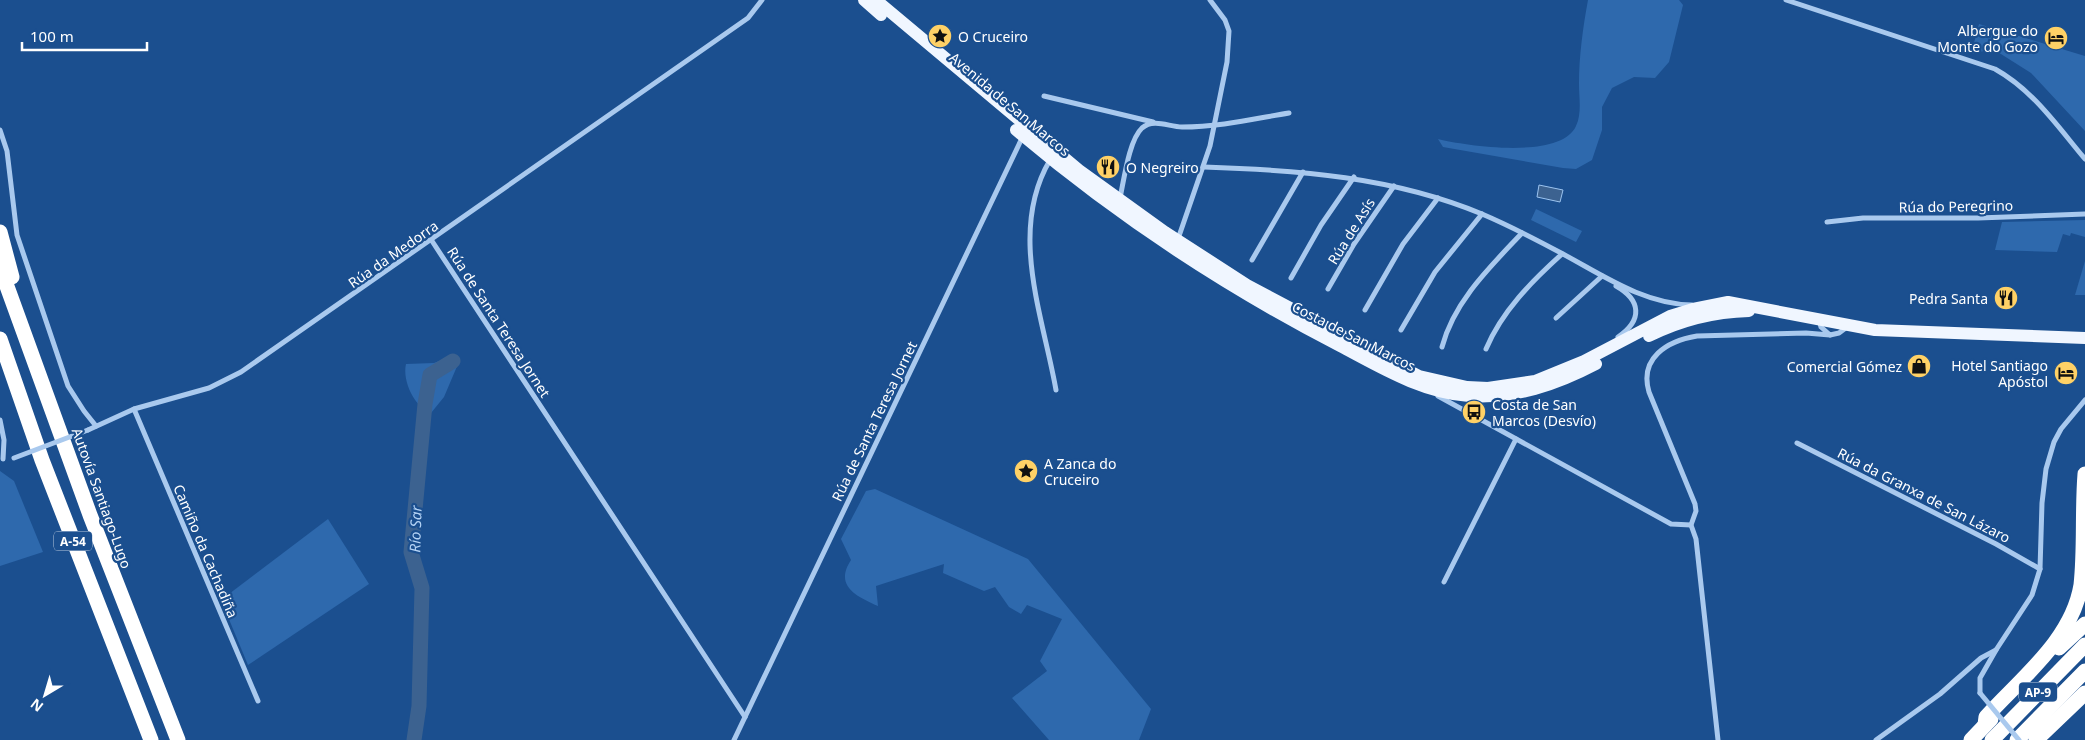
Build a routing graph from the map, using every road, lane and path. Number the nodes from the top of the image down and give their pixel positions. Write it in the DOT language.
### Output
graph roads {
  1 [pos="762,0"];
  2 [pos="864,0"];
  3 [pos="876,0"];
  4 [pos="1210,0"];
  5 [pos="1786,0"];
  6 [pos="960,72"];
  7 [pos="1044,96"];
  8 [pos="1289,113"];
  9 [pos="1154,123"];
  10 [pos="1213,127"];
  11 [pos="0,130"];
  12 [pos="1023,136"];
  13 [pos="1050,159"];
  14 [pos="2085,159"];
  15 [pos="1204,167"];
  16 [pos="1079,170"];
  17 [pos="1303,172"];
  18 [pos="1354,177"];
  19 [pos="1394,186"];
  20 [pos="1438,198"];
  21 [pos="1120,208"];
  22 [pos="1482,214"];
  23 [pos="2085,214"];
  24 [pos="1827,222"];
  25 [pos="0,232"];
  26 [pos="1522,233"];
  27 [pos="1179,235"];
  28 [pos="432,241"];
  29 [pos="1562,254"];
  30 [pos="1252,260"];
  31 [pos="0,266"];
  32 [pos="1602,276"];
  33 [pos="1291,278"];
  34 [pos="1219,279"];
  35 [pos="1613,282"];
  36 [pos="1328,289"];
  37 [pos="1710,305"];
  38 [pos="1365,310"];
  39 [pos="1772,310"];
  40 [pos="1556,318"];
  41 [pos="1820,323"];
  42 [pos="1848,325"];
  43 [pos="1401,330"];
  44 [pos="1806,333"];
  45 [pos="1830,335"];
  46 [pos="2085,338"];
  47 [pos="0,339"];
  48 [pos="1442,347"];
  49 [pos="1486,349"];
  50 [pos="0,350"];
  51 [pos="1584,361"];
  52 [pos="39,375"];
  53 [pos="1415,379"];
  54 [pos="1488,388"];
  55 [pos="1056,390"];
  56 [pos="1462,395"];
  57 [pos="2085,400"];
  58 [pos="1458,406"];
  59 [pos="134,409"];
  60 [pos="1472,414"];
  61 [pos="0,420"];
  62 [pos="96,426"];
  63 [pos="1516,439"];
  64 [pos="1797,443"];
  65 [pos="2,459"];
  66 [pos="42,460"];
  67 [pos="2085,474"];
  68 [pos="1692,525"];
  69 [pos="2040,569"];
  70 [pos="1444,582"];
  71 [pos="2085,624"];
  72 [pos="2085,645"];
  73 [pos="1996,650"];
  74 [pos="2085,671"];
  75 [pos="2085,693"];
  76 [pos="258,701"];
  77 [pos="745,716"];
  78 [pos="1985,725"];
  79 [pos="151,740"];
  80 [pos="178,740"];
  81 [pos="734,740"];
  82 [pos="1718,740"];
  83 [pos="1876,740"];
  84 [pos="1971,740"];
  85 [pos="1992,740"];
  86 [pos="2018,740"];
  87 [pos="2036,740"];
  1 -- 28 [label="street, Rúa da Medorra"];
  2 -- 12 [label="main road, Avenida de San Marcos"];
  3 -- 6 [label="main road, Avenida de San Marcos"];
  4 -- 10 [label="street"];
  5 -- 14 [label="street"];
  6 -- 12 [label="main road"];
  6 -- 16 [label="main road, Avenida de San Marcos"];
  7 -- 9 [label="street"];
  8 -- 10 [label="street"];
  9 -- 10 [label="street"];
  9 -- 21 [label="street"];
  10 -- 15 [label="street"];
  11 -- 62 [label="street"];
  12 -- 13 [label="main road, Avenida de San Marcos"];
  12 -- 16 [label="main road"];
  12 -- 77 [label="street, Rúa de Santa Teresa Jornet"];
  13 -- 21 [label="main road, Avenida de San Marcos"];
  13 -- 55 [label="street"];
  15 -- 17 [label="street"];
  15 -- 27 [label="street"];
  16 -- 21 [label="main road, Avenida de San Marcos"];
  17 -- 18 [label="street"];
  17 -- 30 [label="street"];
  18 -- 19 [label="street"];
  18 -- 33 [label="street"];
  19 -- 20 [label="street"];
  19 -- 36 [label="street, Rúa de Asís"];
  20 -- 22 [label="street"];
  20 -- 38 [label="street"];
  21 -- 27 [label="main road, Costa de San Marcos"];
  21 -- 27 [label="main road"];
  21 -- 34 [label="main road, Costa de San Marcos"];
  22 -- 26 [label="street"];
  22 -- 43 [label="street"];
  23 -- 24 [label="street, Rúa do Peregrino"];
  25 -- 52 [label="highway"];
  26 -- 29 [label="street"];
  26 -- 48 [label="street"];
  27 -- 34 [label="main road"];
  27 -- 53 [label="main road, Costa de San Marcos"];
  28 -- 59 [label="street, Rúa da Medorra"];
  28 -- 77 [label="street, Rúa de Santa Teresa Jornet"];
  29 -- 32 [label="street"];
  29 -- 49 [label="street"];
  31 -- 52 [label="highway, Autovía Santiago-Lugo / A-54"];
  32 -- 35 [label="street"];
  32 -- 40 [label="street"];
  34 -- 53 [label="main road, Costa de San Marcos"];
  35 -- 37 [label="street"];
  35 -- 51 [label="street"];
  37 -- 39 [label="main road, Costa de San Marcos"];
  37 -- 51 [label="main road, Costa de San Marcos"];
  39 -- 41 [label="main road, Costa de San Marcos"];
  39 -- 56 [label="main road, Costa de San Marcos"];
  41 -- 42 [label="main road, Costa de San Marcos"];
  41 -- 44 [label="street"];
  41 -- 45 [label="street"];
  42 -- 45 [label="street"];
  42 -- 46 [label="main road, Costa de San Marcos"];
  44 -- 45 [label="street"];
  44 -- 68 [label="street"];
  47 -- 66 [label="highway, A-54"];
  50 -- 66 [label="highway"];
  51 -- 54 [label="main road, Costa de San Marcos"];
  52 -- 80 [label="highway, Autovía Santiago-Lugo / A-54"];
  53 -- 54 [label="main road, Costa de San Marcos"];
  53 -- 56 [label="main road, Costa de San Marcos"];
  53 -- 58 [label="street"];
  54 -- 56 [label="main road"];
  56 -- 58 [label="street"];
  56 -- 58 [label="street"];
  56 -- 60 [label="street"];
  57 -- 69 [label="street"];
  58 -- 60 [label="street"];
  59 -- 62 [label="street, Rúa da Medorra"];
  59 -- 76 [label="street, Camiño da Cachadiña"];
  60 -- 63 [label="street"];
  61 -- 65 [label="street"];
  62 -- 65 [label="street, Rúa da Medorra, bridge"];
  63 -- 68 [label="street"];
  63 -- 70 [label="street"];
  64 -- 69 [label="street, Rúa da Granxa de San Lázaro"];
  66 -- 79 [label="highway, A-54"];
  67 -- 78 [label="highway"];
  68 -- 82 [label="street"];
  69 -- 73 [label="street"];
  71 -- 78 [label="highway"];
  72 -- 85 [label="highway, AP-9"];
  73 -- 83 [label="street"];
  73 -- 86 [label="street, bridge"];
  74 -- 86 [label="highway, AP-9"];
  75 -- 87 [label="highway"];
  77 -- 81 [label="street, Rúa de Santa Teresa Jornet"];
  78 -- 84 [label="highway"];
}
